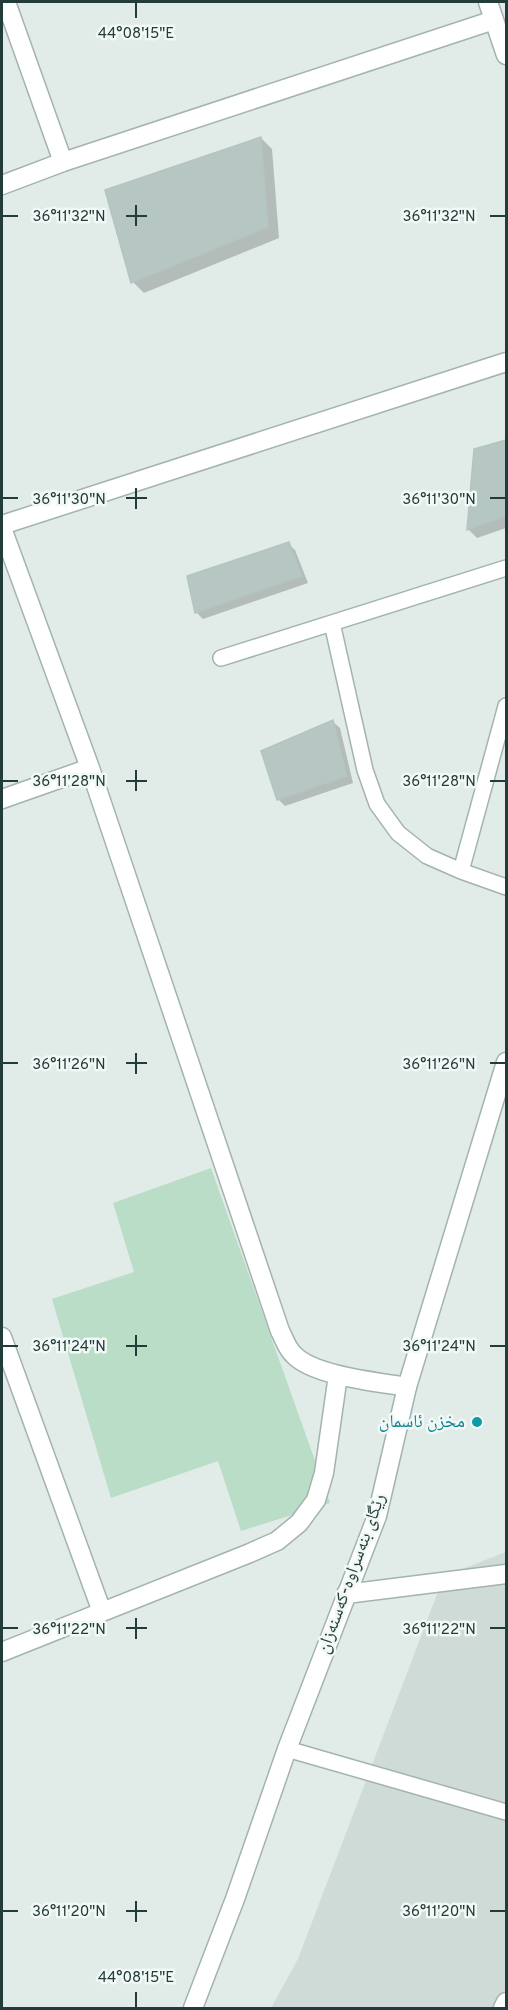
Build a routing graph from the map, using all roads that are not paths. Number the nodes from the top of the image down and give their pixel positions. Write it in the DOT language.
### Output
graph roads {
  1 [pos="6,2"];
  2 [pos="488,2"];
  3 [pos="494,20"];
  4 [pos="507,55"];
  5 [pos="63,162"];
  6 [pos="2,184"];
  7 [pos="507,362"];
  8 [pos="2,526"];
  9 [pos="507,568"];
  10 [pos="332,623"];
  11 [pos="222,658"];
  12 [pos="507,706"];
  13 [pos="90,768"];
  14 [pos="2,798"];
  15 [pos="461,871"];
  16 [pos="507,887"];
  17 [pos="507,1062"];
  18 [pos="2,1337"];
  19 [pos="338,1375"];
  20 [pos="407,1387"];
  21 [pos="507,1574"];
  22 [pos="346,1594"];
  23 [pos="102,1612"];
  24 [pos="2,1652"];
  25 [pos="287,1749"];
  26 [pos="507,1812"];
  27 [pos="507,2002"];
  28 [pos="193,2008"];
  29 [pos="503,2008"];
  1 -- 5 [label="street"];
  2 -- 3 [label="street"];
  3 -- 4 [label="street"];
  3 -- 5 [label="street"];
  5 -- 6 [label="street"];
  7 -- 8 [label="street"];
  8 -- 13 [label="street"];
  9 -- 10 [label="lane"];
  10 -- 11 [label="lane"];
  10 -- 15 [label="lane"];
  12 -- 15 [label="lane"];
  13 -- 14 [label="street"];
  13 -- 19 [label="street"];
  15 -- 16 [label="lane"];
  17 -- 20 [label="street, رێگای بنەسراوە-کەسنەزان"];
  18 -- 23 [label="street"];
  19 -- 20 [label="street"];
  19 -- 23 [label="street"];
  20 -- 22 [label="street, رێگای بنەسراوە-کەسنەزان"];
  21 -- 22 [label="street"];
  22 -- 25 [label="street, رێگای بنەسراوە-کەسنەزان"];
  23 -- 24 [label="street"];
  25 -- 26 [label="lane"];
  25 -- 28 [label="street, رێگای بنەسراوە-کەسنەزان"];
  27 -- 29 [label="street"];
}
